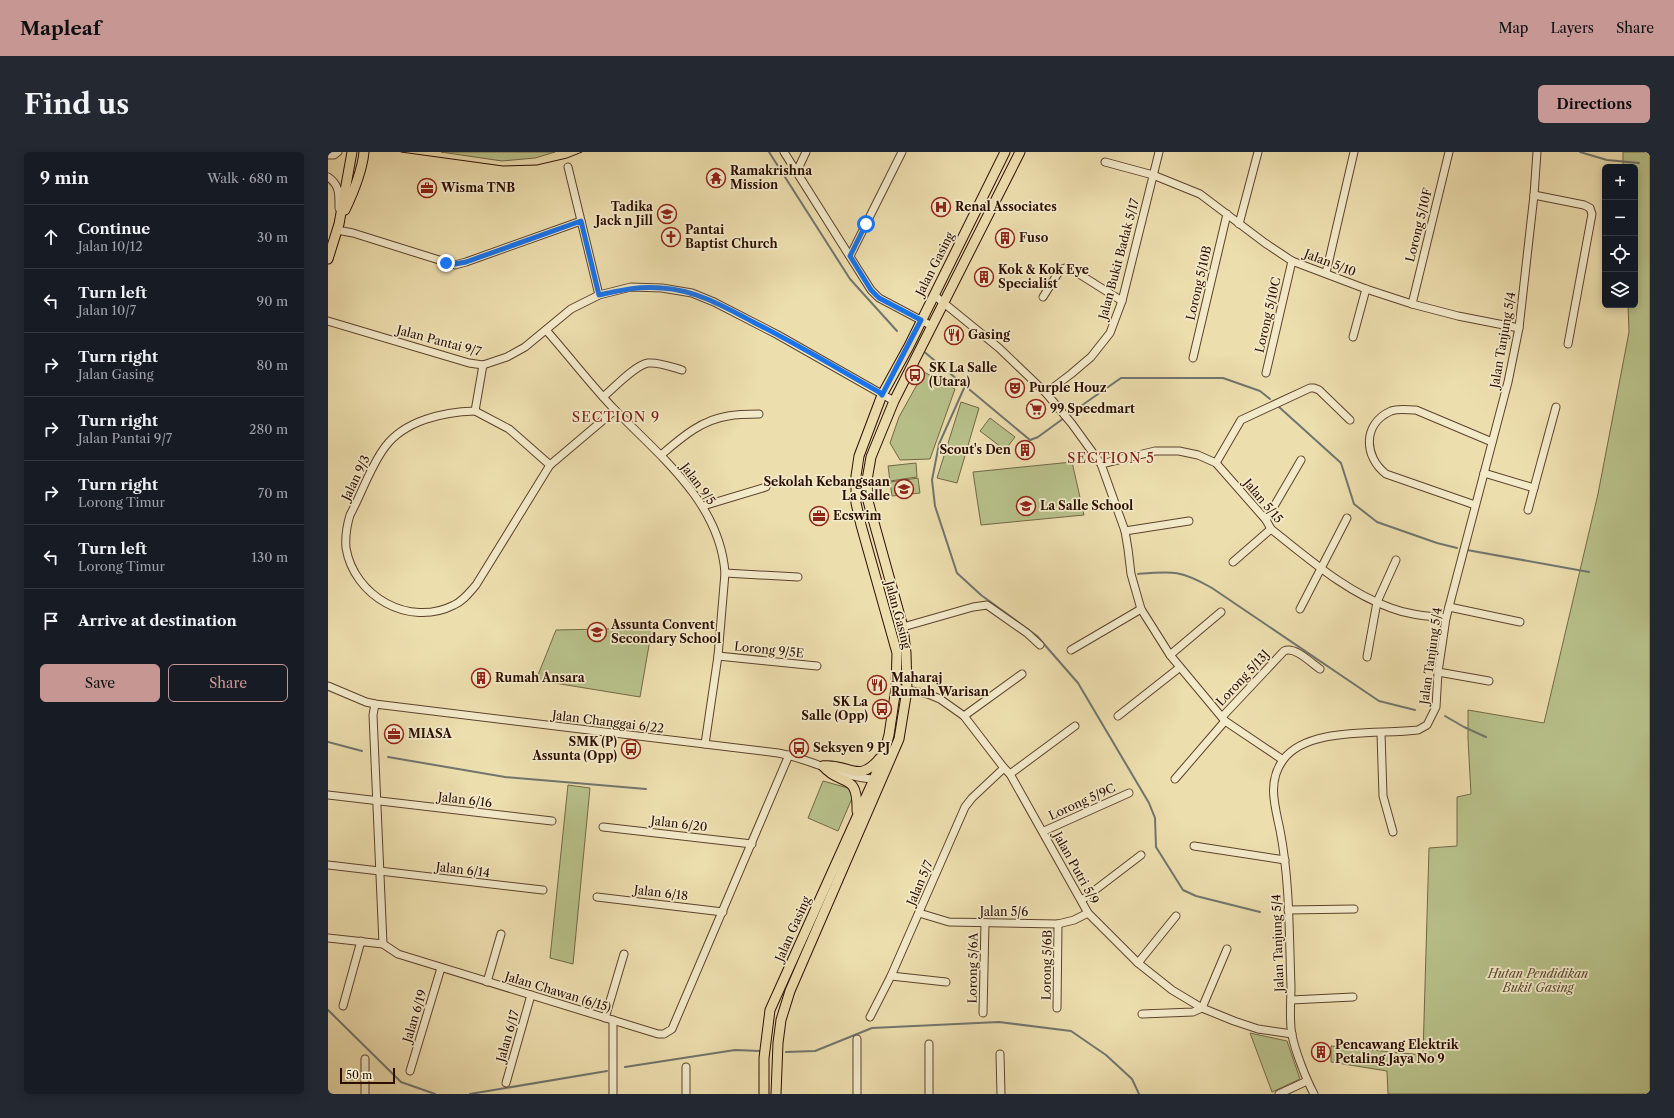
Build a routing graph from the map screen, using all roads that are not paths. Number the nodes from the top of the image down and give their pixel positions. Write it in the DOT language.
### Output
graph roads {
  1 [pos="338,152"];
  2 [pos="352,152"];
  3 [pos="364,152"];
  4 [pos="784,152"];
  5 [pos="806,152"];
  6 [pos="902,152"];
  7 [pos="1005,152"];
  8 [pos="1020,152"];
  9 [pos="1158,152"];
  10 [pos="1258,152"];
  11 [pos="1354,152"];
  12 [pos="1449,152"];
  13 [pos="1537,152"];
  14 [pos="328,155"];
  15 [pos="1105,162"];
  16 [pos="568,167"];
  17 [pos="797,170"];
  18 [pos="1153,175"];
  19 [pos="328,177"];
  20 [pos="1534,195"];
  21 [pos="1227,214"];
  22 [pos="581,221"];
  23 [pos="1239,224"];
  24 [pos="338,227"];
  25 [pos="850,256"];
  26 [pos="328,259"];
  27 [pos="1292,261"];
  28 [pos="1326,273"];
  29 [pos="1366,289"];
  30 [pos="599,295"];
  31 [pos="934,295"];
  32 [pos="1042,297"];
  33 [pos="1122,301"];
  34 [pos="944,303"];
  35 [pos="1412,304"];
  36 [pos="921,320"];
  37 [pos="328,321"];
  38 [pos="932,326"];
  39 [pos="1519,328"];
  40 [pos="546,330"];
  41 [pos="1353,337"];
  42 [pos="1568,344"];
  43 [pos="1193,358"];
  44 [pos="483,365"];
  45 [pos="682,370"];
  46 [pos="1266,373"];
  47 [pos="1046,393"];
  48 [pos="882,395"];
  49 [pos="603,397"];
  50 [pos="894,402"];
  51 [pos="1556,407"];
  52 [pos="615,410"];
  53 [pos="476,411"];
  54 [pos="759,414"];
  55 [pos="1350,420"];
  56 [pos="1492,442"];
  57 [pos="662,455"];
  58 [pos="1301,460"];
  59 [pos="1216,463"];
  60 [pos="1101,464"];
  61 [pos="550,465"];
  62 [pos="1484,473"];
  63 [pos="766,487"];
  64 [pos="1534,488"];
  65 [pos="1475,505"];
  66 [pos="703,506"];
  67 [pos="1528,510"];
  68 [pos="1347,518"];
  69 [pos="1266,520"];
  70 [pos="1189,521"];
  71 [pos="1271,529"];
  72 [pos="1125,531"];
  73 [pos="1396,560"];
  74 [pos="1233,562"];
  75 [pos="1321,569"];
  76 [pos="725,573"];
  77 [pos="798,577"];
  78 [pos="1377,602"];
  79 [pos="1449,607"];
  80 [pos="1141,609"];
  81 [pos="1300,609"];
  82 [pos="1221,612"];
  83 [pos="1446,618"];
  84 [pos="1520,622"];
  85 [pos="903,627"];
  86 [pos="1040,645"];
  87 [pos="1071,650"];
  88 [pos="1170,655"];
  89 [pos="718,656"];
  90 [pos="1367,657"];
  91 [pos="817,666"];
  92 [pos="1180,668"];
  93 [pos="1320,669"];
  94 [pos="1438,672"];
  95 [pos="1022,674"];
  96 [pos="1489,681"];
  97 [pos="328,686"];
  98 [pos="896,688"];
  99 [pos="907,690"];
  100 [pos="375,704"];
  101 [pos="964,716"];
  102 [pos="1118,716"];
  103 [pos="1223,718"];
  104 [pos="1075,726"];
  105 [pos="1381,733"];
  106 [pos="705,744"];
  107 [pos="884,753"];
  108 [pos="790,755"];
  109 [pos="1283,760"];
  110 [pos="824,766"];
  111 [pos="1004,768"];
  112 [pos="884,774"];
  113 [pos="1010,774"];
  114 [pos="874,779"];
  115 [pos="1175,779"];
  116 [pos="1129,793"];
  117 [pos="328,795"];
  118 [pos="376,800"];
  119 [pos="857,816"];
  120 [pos="552,821"];
  121 [pos="604,827"];
  122 [pos="1044,831"];
  123 [pos="1392,832"];
  124 [pos="752,844"];
  125 [pos="1194,846"];
  126 [pos="1141,855"];
  127 [pos="1285,860"];
  128 [pos="328,865"];
  129 [pos="380,871"];
  130 [pos="543,890"];
  131 [pos="597,897"];
  132 [pos="1082,900"];
  133 [pos="1354,909"];
  134 [pos="1288,910"];
  135 [pos="723,912"];
  136 [pos="919,913"];
  137 [pos="1088,913"];
  138 [pos="1176,916"];
  139 [pos="985,923"];
  140 [pos="1058,924"];
  141 [pos="501,934"];
  142 [pos="328,938"];
  143 [pos="361,942"];
  144 [pos="383,944"];
  145 [pos="1227,949"];
  146 [pos="624,954"];
  147 [pos="1138,963"];
  148 [pos="441,968"];
  149 [pos="891,976"];
  150 [pos="487,982"];
  151 [pos="946,982"];
  152 [pos="531,995"];
  153 [pos="1353,997"];
  154 [pos="1291,1000"];
  155 [pos="343,1006"];
  156 [pos="1057,1008"];
  157 [pos="1202,1008"];
  158 [pos="983,1013"];
  159 [pos="1142,1014"];
  160 [pos="870,1017"];
  161 [pos="605,1018"];
  162 [pos="613,1020"];
  163 [pos="1292,1034"];
  164 [pos="856,1039"];
  165 [pos="929,1044"];
  166 [pos="1000,1054"];
  167 [pos="366,1059"];
  168 [pos="686,1067"];
  169 [pos="410,1071"];
  170 [pos="1307,1081"];
  171 [pos="506,1083"];
  172 [pos="365,1094"];
  173 [pos="613,1094"];
  174 [pos="686,1094"];
  175 [pos="764,1094"];
  176 [pos="776,1094"];
  177 [pos="857,1094"];
  178 [pos="929,1094"];
  179 [pos="1001,1094"];
  180 [pos="1279,1094"];
  181 [pos="1314,1094"];
  1 -- 14 [label="street"];
  2 -- 24 [label="main road"];
  3 -- 24 [label="main road"];
  4 -- 17 [label="street"];
  5 -- 17 [label="street"];
  6 -- 25 [label="street"];
  7 -- 31 [label="main road, Jalan Gasing"];
  8 -- 34 [label="main road, Jalan Gasing"];
  9 -- 18 [label="street, Jalan Bukit Badak 5/17"];
  10 -- 23 [label="street"];
  11 -- 28 [label="street"];
  12 -- 35 [label="street, Lorong 5/10F"];
  13 -- 20 [label="street, Jalan Tanjung 5/4"];
  15 -- 18 [label="street, Jalan 5/10"];
  16 -- 22 [label="street"];
  17 -- 25 [label="street"];
  18 -- 21 [label="street, Jalan 5/10"];
  18 -- 33 [label="street, Jalan Bukit Badak 5/17"];
  19 -- 24 [label="street"];
  20 -- 39 [label="street, Jalan Tanjung 5/4"];
  20 -- 42 [label="street"];
  21 -- 23 [label="street, Jalan 5/10"];
  21 -- 43 [label="street, Lorong 5/10B"];
  22 -- 24 [label="street"];
  22 -- 30 [label="street"];
  23 -- 27 [label="street, Jalan 5/10"];
  24 -- 26 [label="main road"];
  25 -- 36 [label="street"];
  27 -- 28 [label="street, Jalan 5/10"];
  27 -- 46 [label="street, Lorong 5/10C"];
  28 -- 29 [label="street, Jalan 5/10"];
  29 -- 35 [label="street, Jalan 5/10"];
  29 -- 41 [label="street"];
  30 -- 40 [label="street, Jalan Pantai 9/7"];
  30 -- 48 [label="street, Jalan Pantai 9/7"];
  31 -- 34 [label="street"];
  31 -- 36 [label="main road, Jalan Gasing"];
  32 -- 33 [label="street"];
  33 -- 47 [label="street, Jalan Bukit Badak 5/17"];
  34 -- 38 [label="main road, Jalan Gasing"];
  34 -- 47 [label="street"];
  35 -- 39 [label="street, Jalan 5/10"];
  36 -- 38 [label="street"];
  36 -- 48 [label="main road, Jalan Gasing"];
  37 -- 44 [label="street, Jalan Pantai 9/7"];
  38 -- 50 [label="main road, Jalan Gasing"];
  39 -- 56 [label="street, Jalan Tanjung 5/4"];
  40 -- 44 [label="street, Jalan Pantai 9/7"];
  40 -- 49 [label="street, Jalan 9/5"];
  44 -- 53 [label="street"];
  45 -- 49 [label="street"];
  47 -- 60 [label="street"];
  48 -- 50 [label="street, Jalan Pantai 9/7"];
  48 -- 98 [label="main road, Jalan Gasing"];
  49 -- 52 [label="street, Jalan 9/5"];
  50 -- 85 [label="main road, Jalan Gasing"];
  51 -- 64 [label="street"];
  52 -- 57 [label="street, Jalan 9/5"];
  52 -- 61 [label="street, Jalan 9/3"];
  53 -- 61 [label="street"];
  53 -- 61 [label="street, Jalan 9/3"];
  54 -- 57 [label="street"];
  55 -- 59 [label="street"];
  56 -- 62 [label="street, Jalan Tanjung 5/4"];
  56 -- 65 [label="street"];
  57 -- 66 [label="street, Jalan 9/5"];
  58 -- 69 [label="street"];
  59 -- 60 [label="street, Jalan 5/15"];
  59 -- 69 [label="street, Jalan 5/15"];
  60 -- 72 [label="street"];
  62 -- 64 [label="street"];
  62 -- 65 [label="street, Jalan Tanjung 5/4"];
  63 -- 66 [label="street"];
  64 -- 67 [label="street"];
  65 -- 79 [label="street, Jalan Tanjung 5/4"];
  66 -- 76 [label="street, Jalan 9/5"];
  68 -- 75 [label="street"];
  69 -- 71 [label="street, Jalan 5/15"];
  70 -- 72 [label="street"];
  71 -- 74 [label="street"];
  71 -- 75 [label="street, Jalan 5/15"];
  72 -- 80 [label="street"];
  73 -- 78 [label="street"];
  75 -- 78 [label="street, Jalan 5/15"];
  75 -- 81 [label="street"];
  76 -- 77 [label="street"];
  76 -- 89 [label="street, Jalan 9/5"];
  78 -- 83 [label="street, Jalan 5/15"];
  78 -- 90 [label="street"];
  79 -- 83 [label="street, Jalan Tanjung 5/4"];
  79 -- 84 [label="street"];
  80 -- 87 [label="street"];
  80 -- 88 [label="street"];
  82 -- 88 [label="street"];
  83 -- 94 [label="street, Jalan Tanjung 5/4"];
  85 -- 86 [label="street"];
  85 -- 99 [label="main road, Jalan Gasing"];
  88 -- 92 [label="street"];
  89 -- 91 [label="street, Lorong 9/5E"];
  89 -- 106 [label="street, Jalan 9/5"];
  92 -- 102 [label="street"];
  92 -- 103 [label="street"];
  93 -- 103 [label="street, Lorong 5/13J"];
  94 -- 96 [label="street"];
  94 -- 105 [label="street, Jalan Tanjung 5/4"];
  95 -- 101 [label="street"];
  97 -- 100 [label="street, Jalan Changgai 6/22"];
  98 -- 99 [label="street, Jalan Putri 5/9"];
  98 -- 107 [label="main road, Jalan Gasing"];
  99 -- 101 [label="street, Jalan Putri 5/9"];
  99 -- 112 [label="main road, Jalan Gasing"];
  100 -- 106 [label="street, Jalan Changgai 6/22"];
  100 -- 118 [label="street"];
  101 -- 111 [label="street, Jalan Putri 5/9"];
  103 -- 109 [label="street"];
  103 -- 115 [label="street, Lorong 5/13J"];
  104 -- 113 [label="street"];
  105 -- 109 [label="street, Jalan Tanjung 5/4"];
  105 -- 123 [label="street"];
  106 -- 108 [label="street, Jalan Changgai 6/22"];
  107 -- 110 [label="main road"];
  107 -- 114 [label="main road, Jalan Gasing"];
  108 -- 110 [label="street, Jalan Changgai 6/22"];
  108 -- 124 [label="street, Jalan Chawan (6/15)"];
  109 -- 127 [label="street, Jalan Tanjung 5/4"];
  110 -- 114 [label="street, Jalan Changgai 6/22"];
  110 -- 119 [label="main road"];
  111 -- 113 [label="street, Jalan Putri 5/9"];
  111 -- 136 [label="street, Jalan 5/7"];
  112 -- 114 [label="street"];
  112 -- 176 [label="main road, Jalan Gasing"];
  113 -- 122 [label="street, Jalan Putri 5/9"];
  114 -- 119 [label="main road, Jalan Gasing"];
  116 -- 122 [label="street, Lorong 5/9C"];
  117 -- 118 [label="street, Jalan 6/16"];
  118 -- 120 [label="street, Jalan 6/16"];
  118 -- 129 [label="street"];
  119 -- 175 [label="main road, Jalan Gasing"];
  121 -- 124 [label="street, Jalan 6/20"];
  122 -- 132 [label="street, Jalan Putri 5/9"];
  124 -- 135 [label="street, Jalan Chawan (6/15)"];
  125 -- 127 [label="street"];
  126 -- 132 [label="street"];
  127 -- 134 [label="street, Jalan Tanjung 5/4"];
  128 -- 129 [label="street, Jalan 6/14"];
  129 -- 130 [label="street, Jalan 6/14"];
  129 -- 144 [label="street"];
  131 -- 135 [label="street, Jalan 6/18"];
  132 -- 137 [label="street, Jalan Putri 5/9"];
  133 -- 134 [label="street"];
  134 -- 154 [label="street, Jalan Tanjung 5/4"];
  135 -- 162 [label="street, Jalan Chawan (6/15)"];
  136 -- 139 [label="street, Jalan 5/6"];
  136 -- 149 [label="street, Jalan 5/7"];
  137 -- 140 [label="street, Jalan 5/6"];
  137 -- 147 [label="street, Jalan Putri 5/9"];
  138 -- 147 [label="street"];
  139 -- 140 [label="street, Jalan 5/6"];
  139 -- 158 [label="street, Lorong 5/6A"];
  140 -- 156 [label="street, Lorong 5/6B"];
  141 -- 150 [label="street"];
  142 -- 143 [label="street"];
  143 -- 144 [label="street"];
  143 -- 155 [label="street"];
  144 -- 148 [label="street, Jalan Chawan (6/15)"];
  145 -- 157 [label="street"];
  146 -- 161 [label="street"];
  147 -- 157 [label="street, Jalan Putri 5/9"];
  148 -- 150 [label="street, Jalan Chawan (6/15)"];
  148 -- 169 [label="street, Jalan 6/19"];
  149 -- 151 [label="street"];
  149 -- 160 [label="street, Jalan 5/7"];
  150 -- 152 [label="street, Jalan Chawan (6/15)"];
  152 -- 161 [label="street, Jalan Chawan (6/15)"];
  152 -- 171 [label="street, Jalan 6/17"];
  153 -- 154 [label="street"];
  154 -- 163 [label="street, Jalan Tanjung 5/4"];
  157 -- 159 [label="street"];
  157 -- 163 [label="street, Jalan Putri 5/9"];
  161 -- 162 [label="street, Jalan Chawan (6/15)"];
  162 -- 173 [label="street"];
  163 -- 170 [label="street, Jalan Tanjung 5/4"];
  164 -- 177 [label="street"];
  165 -- 178 [label="street"];
  166 -- 179 [label="street"];
  167 -- 172 [label="street"];
  168 -- 174 [label="street"];
  170 -- 180 [label="street"];
  170 -- 181 [label="street, Jalan Tanjung 5/4"];
}
